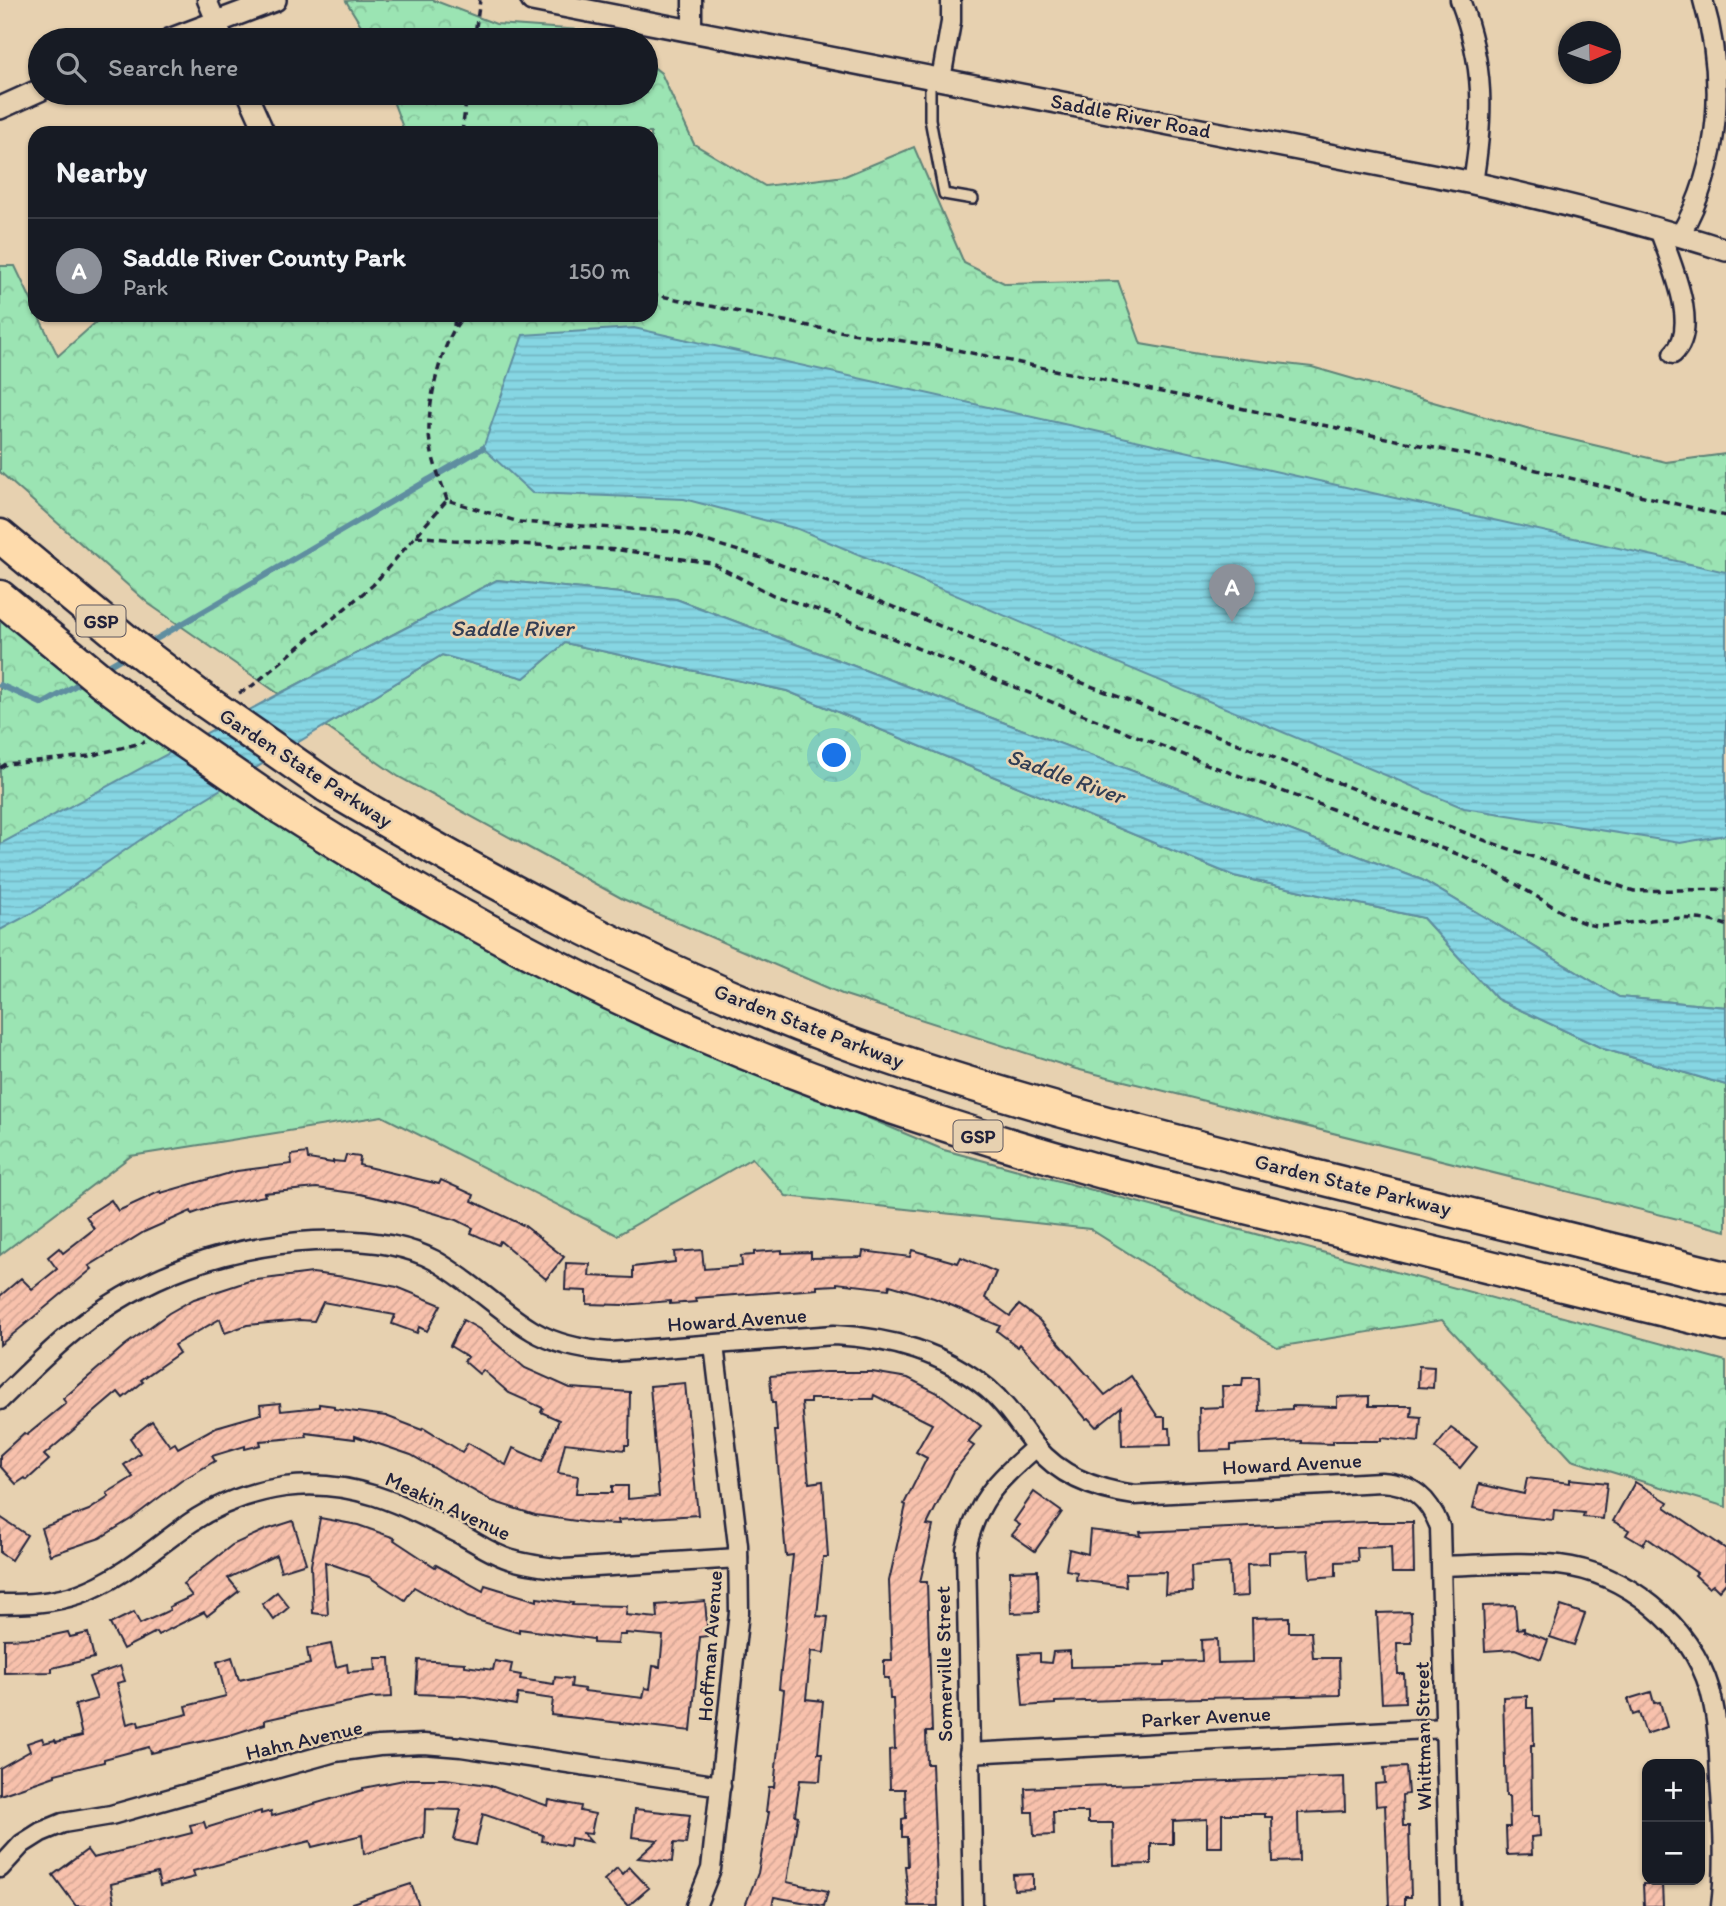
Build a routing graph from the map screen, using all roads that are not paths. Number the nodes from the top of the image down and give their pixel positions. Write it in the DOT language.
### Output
graph roads {
  1 [pos="207,0"];
  2 [pos="275,0"];
  3 [pos="532,0"];
  4 [pos="692,0"];
  5 [pos="951,0"];
  6 [pos="1460,0"];
  7 [pos="1703,0"];
  8 [pos="580,5"];
  9 [pos="218,28"];
  10 [pos="224,28"];
  11 [pos="692,31"];
  12 [pos="935,78"];
  13 [pos="28,95"];
  14 [pos="252,105"];
  15 [pos="0,108"];
  16 [pos="262,126"];
  17 [pos="1473,183"];
  18 [pos="973,199"];
  19 [pos="1659,229"];
  20 [pos="1680,235"];
  21 [pos="1726,250"];
  22 [pos="1673,354"];
  23 [pos="0,536"];
  24 [pos="0,597"];
  25 [pos="1726,1278"];
  26 [pos="1726,1325"];
  27 [pos="714,1345"];
  28 [pos="0,1400"];
  29 [pos="1036,1447"];
  30 [pos="738,1558"];
  31 [pos="1442,1566"];
  32 [pos="0,1604"];
  33 [pos="1446,1728"];
  34 [pos="969,1753"];
  35 [pos="721,1786"];
  36 [pos="0,1868"];
  37 [pos="696,1906"];
  38 [pos="974,1906"];
  39 [pos="1450,1906"];
  40 [pos="1721,1906"];
  1 -- 9 [label="street"];
  2 -- 10 [label="street"];
  3 -- 8 [label="street, Saddle River Road"];
  4 -- 11 [label="street"];
  5 -- 12 [label="street"];
  6 -- 17 [label="street"];
  7 -- 20 [label="street"];
  8 -- 11 [label="street, Saddle River Road"];
  11 -- 12 [label="street, Saddle River Road"];
  12 -- 17 [label="street, Saddle River Road"];
  12 -- 18 [label="lane"];
  13 -- 15 [label="street"];
  14 -- 16 [label="street"];
  17 -- 19 [label="street, Saddle River Road"];
  19 -- 20 [label="street, Saddle River Road"];
  19 -- 22 [label="street"];
  20 -- 21 [label="street, Saddle River Road"];
  23 -- 25 [label="highway, Garden State Parkway / GSP, bridge"];
  24 -- 26 [label="highway, GSP, bridge"];
  27 -- 28 [label="street, Howard Avenue"];
  27 -- 29 [label="street, Howard Avenue"];
  27 -- 30 [label="street, Hoffman Avenue"];
  29 -- 31 [label="street, Howard Avenue"];
  29 -- 34 [label="street, Somerville Street"];
  30 -- 32 [label="street, Meakin Avenue"];
  30 -- 35 [label="street, Hoffman Avenue"];
  31 -- 33 [label="street, Whittman Street"];
  31 -- 40 [label="street"];
  33 -- 34 [label="street, Parker Avenue"];
  33 -- 39 [label="street, Whittman Street"];
  34 -- 38 [label="street, Somerville Street"];
  35 -- 36 [label="street, Hahn Avenue"];
  35 -- 37 [label="street, Hoffman Avenue"];
}
